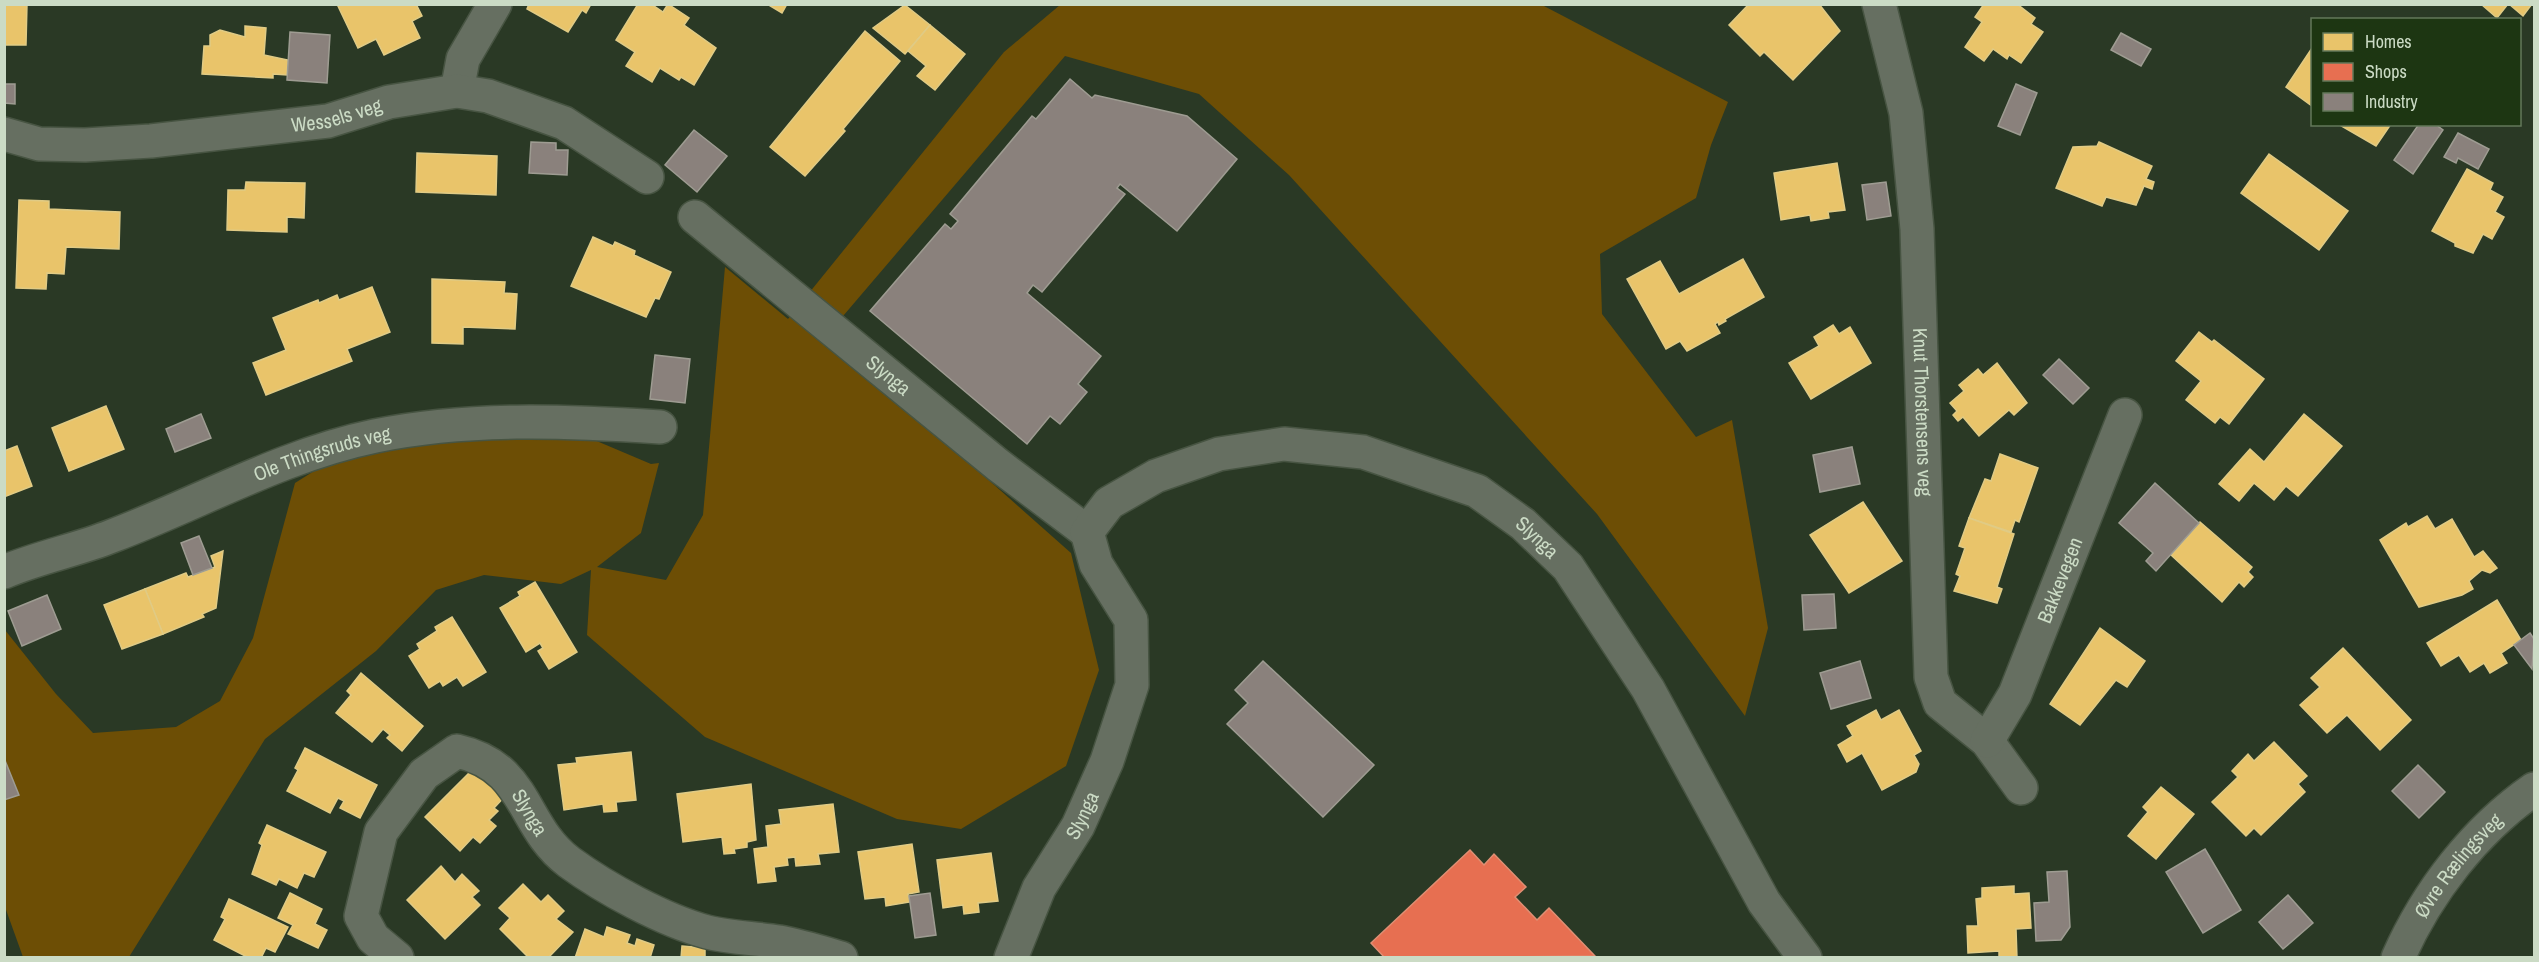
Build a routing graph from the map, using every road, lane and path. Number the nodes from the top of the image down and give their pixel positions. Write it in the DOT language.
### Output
graph roads {
  1 [pos="495,4"];
  2 [pos="1879,4"];
  3 [pos="457,91"];
  4 [pos="4,134"];
  5 [pos="647,177"];
  6 [pos="695,217"];
  7 [pos="2125,415"];
  8 [pos="660,427"];
  9 [pos="1087,532"];
  10 [pos="4,572"];
  11 [pos="1987,741"];
  12 [pos="2021,788"];
  13 [pos="2535,789"];
  14 [pos="397,957"];
  15 [pos="841,957"];
  16 [pos="1011,957"];
  17 [pos="1805,957"];
  18 [pos="2398,957"];
  1 -- 3 [label="street"];
  2 -- 11 [label="street, Knut Thorstensens veg"];
  3 -- 4 [label="street, Wessels veg"];
  3 -- 5 [label="street, Wessels veg"];
  6 -- 9 [label="street, Slynga"];
  7 -- 11 [label="street, Bakkevegen"];
  8 -- 10 [label="street, Ole Thingsruds veg"];
  9 -- 16 [label="street, Slynga"];
  9 -- 17 [label="street, Slynga"];
  11 -- 12 [label="street, Knut Thorstensens veg"];
  13 -- 18 [label="street, Øvre Rælingsveg"];
  14 -- 15 [label="street, Slynga"];
}
